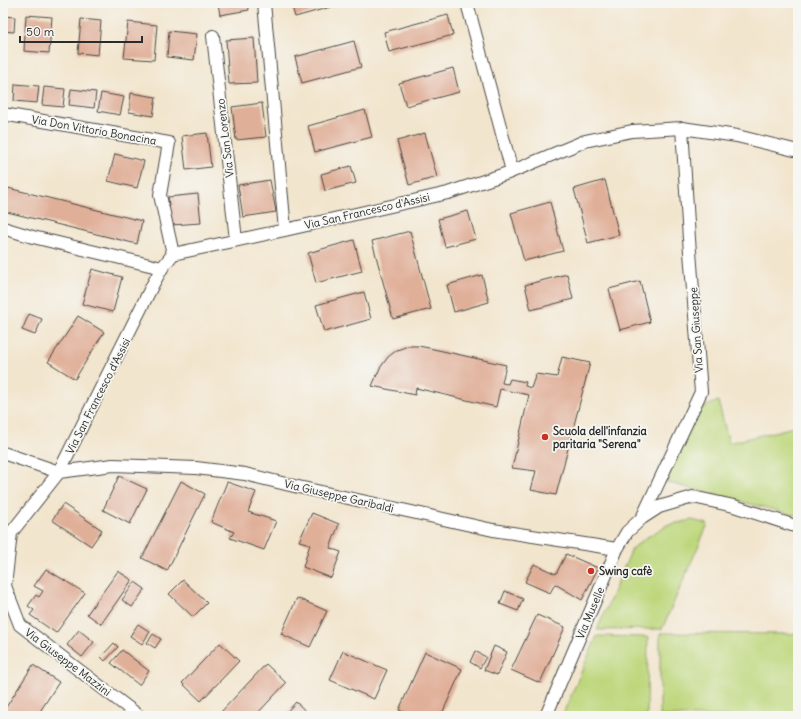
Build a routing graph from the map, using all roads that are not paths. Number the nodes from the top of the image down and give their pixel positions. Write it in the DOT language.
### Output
graph roads {
  1 [pos="264,3"];
  2 [pos="467,3"];
  3 [pos="213,36"];
  4 [pos="3,114"];
  5 [pos="682,128"];
  6 [pos="798,150"];
  7 [pos="512,172"];
  8 [pos="3,228"];
  9 [pos="286,230"];
  10 [pos="236,240"];
  11 [pos="173,254"];
  12 [pos="162,268"];
  13 [pos="3,453"];
  14 [pos="59,472"];
  15 [pos="642,518"];
  16 [pos="798,526"];
  17 [pos="7,536"];
  18 [pos="617,549"];
  19 [pos="139,716"];
  20 [pos="546,716"];
  1 -- 9 [label="street"];
  2 -- 7 [label="street"];
  3 -- 10 [label="street, Via San Lorenzo"];
  4 -- 11 [label="street, Via Don Vittorio Bonacina"];
  5 -- 6 [label="street, Via San Francesco d'Assisi"];
  5 -- 7 [label="street, Via San Francesco d'Assisi"];
  5 -- 15 [label="street, Via San Giuseppe"];
  7 -- 9 [label="street, Via San Francesco d'Assisi"];
  8 -- 12 [label="street"];
  9 -- 10 [label="street, Via San Francesco d'Assisi"];
  10 -- 11 [label="street, Via San Francesco d'Assisi"];
  11 -- 12 [label="street, Via San Francesco d'Assisi"];
  12 -- 14 [label="street, Via San Francesco d'Assisi"];
  13 -- 14 [label="street"];
  14 -- 17 [label="street, Via Giuseppe Mazzini"];
  14 -- 18 [label="street, Via Giuseppe Garibaldi"];
  15 -- 16 [label="street, Via Muselle"];
  15 -- 18 [label="street, Via Muselle"];
  17 -- 19 [label="street, Via Giuseppe Mazzini"];
  18 -- 20 [label="street, Via Muselle"];
}
